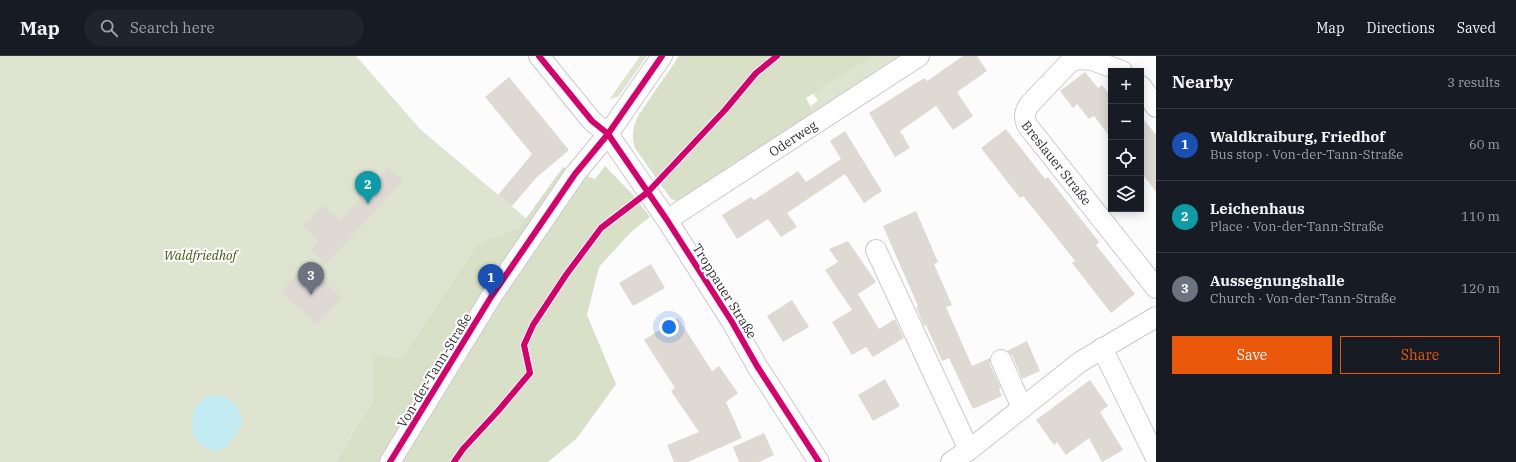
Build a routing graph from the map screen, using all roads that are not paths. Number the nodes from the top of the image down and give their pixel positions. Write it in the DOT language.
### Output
graph roads {
  1 [pos="539,56"];
  2 [pos="662,56"];
  3 [pos="919,56"];
  4 [pos="1114,68"];
  5 [pos="1144,90"];
  6 [pos="1156,107"];
  7 [pos="608,134"];
  8 [pos="667,220"];
  9 [pos="876,250"];
  10 [pos="1156,288"];
  11 [pos="1156,317"];
  12 [pos="1102,348"];
  13 [pos="1001,360"];
  14 [pos="1022,408"];
  15 [pos="969,450"];
  16 [pos="1156,458"];
  17 [pos="390,462"];
  18 [pos="819,462"];
  19 [pos="951,462"];
  1 -- 7 [label="street, Troppauer Straße"];
  2 -- 7 [label="street, Von-der-Tann-Straße"];
  3 -- 8 [label="street, Oderweg"];
  4 -- 10 [label="street, Breslauer Straße"];
  5 -- 6 [label="street"];
  7 -- 8 [label="street, Troppauer Straße"];
  7 -- 17 [label="street, Von-der-Tann-Straße"];
  8 -- 18 [label="street, Troppauer Straße"];
  9 -- 15 [label="street"];
  11 -- 12 [label="street"];
  12 -- 14 [label="street"];
  12 -- 16 [label="street"];
  13 -- 14 [label="street"];
  14 -- 15 [label="street"];
  15 -- 19 [label="street"];
}
